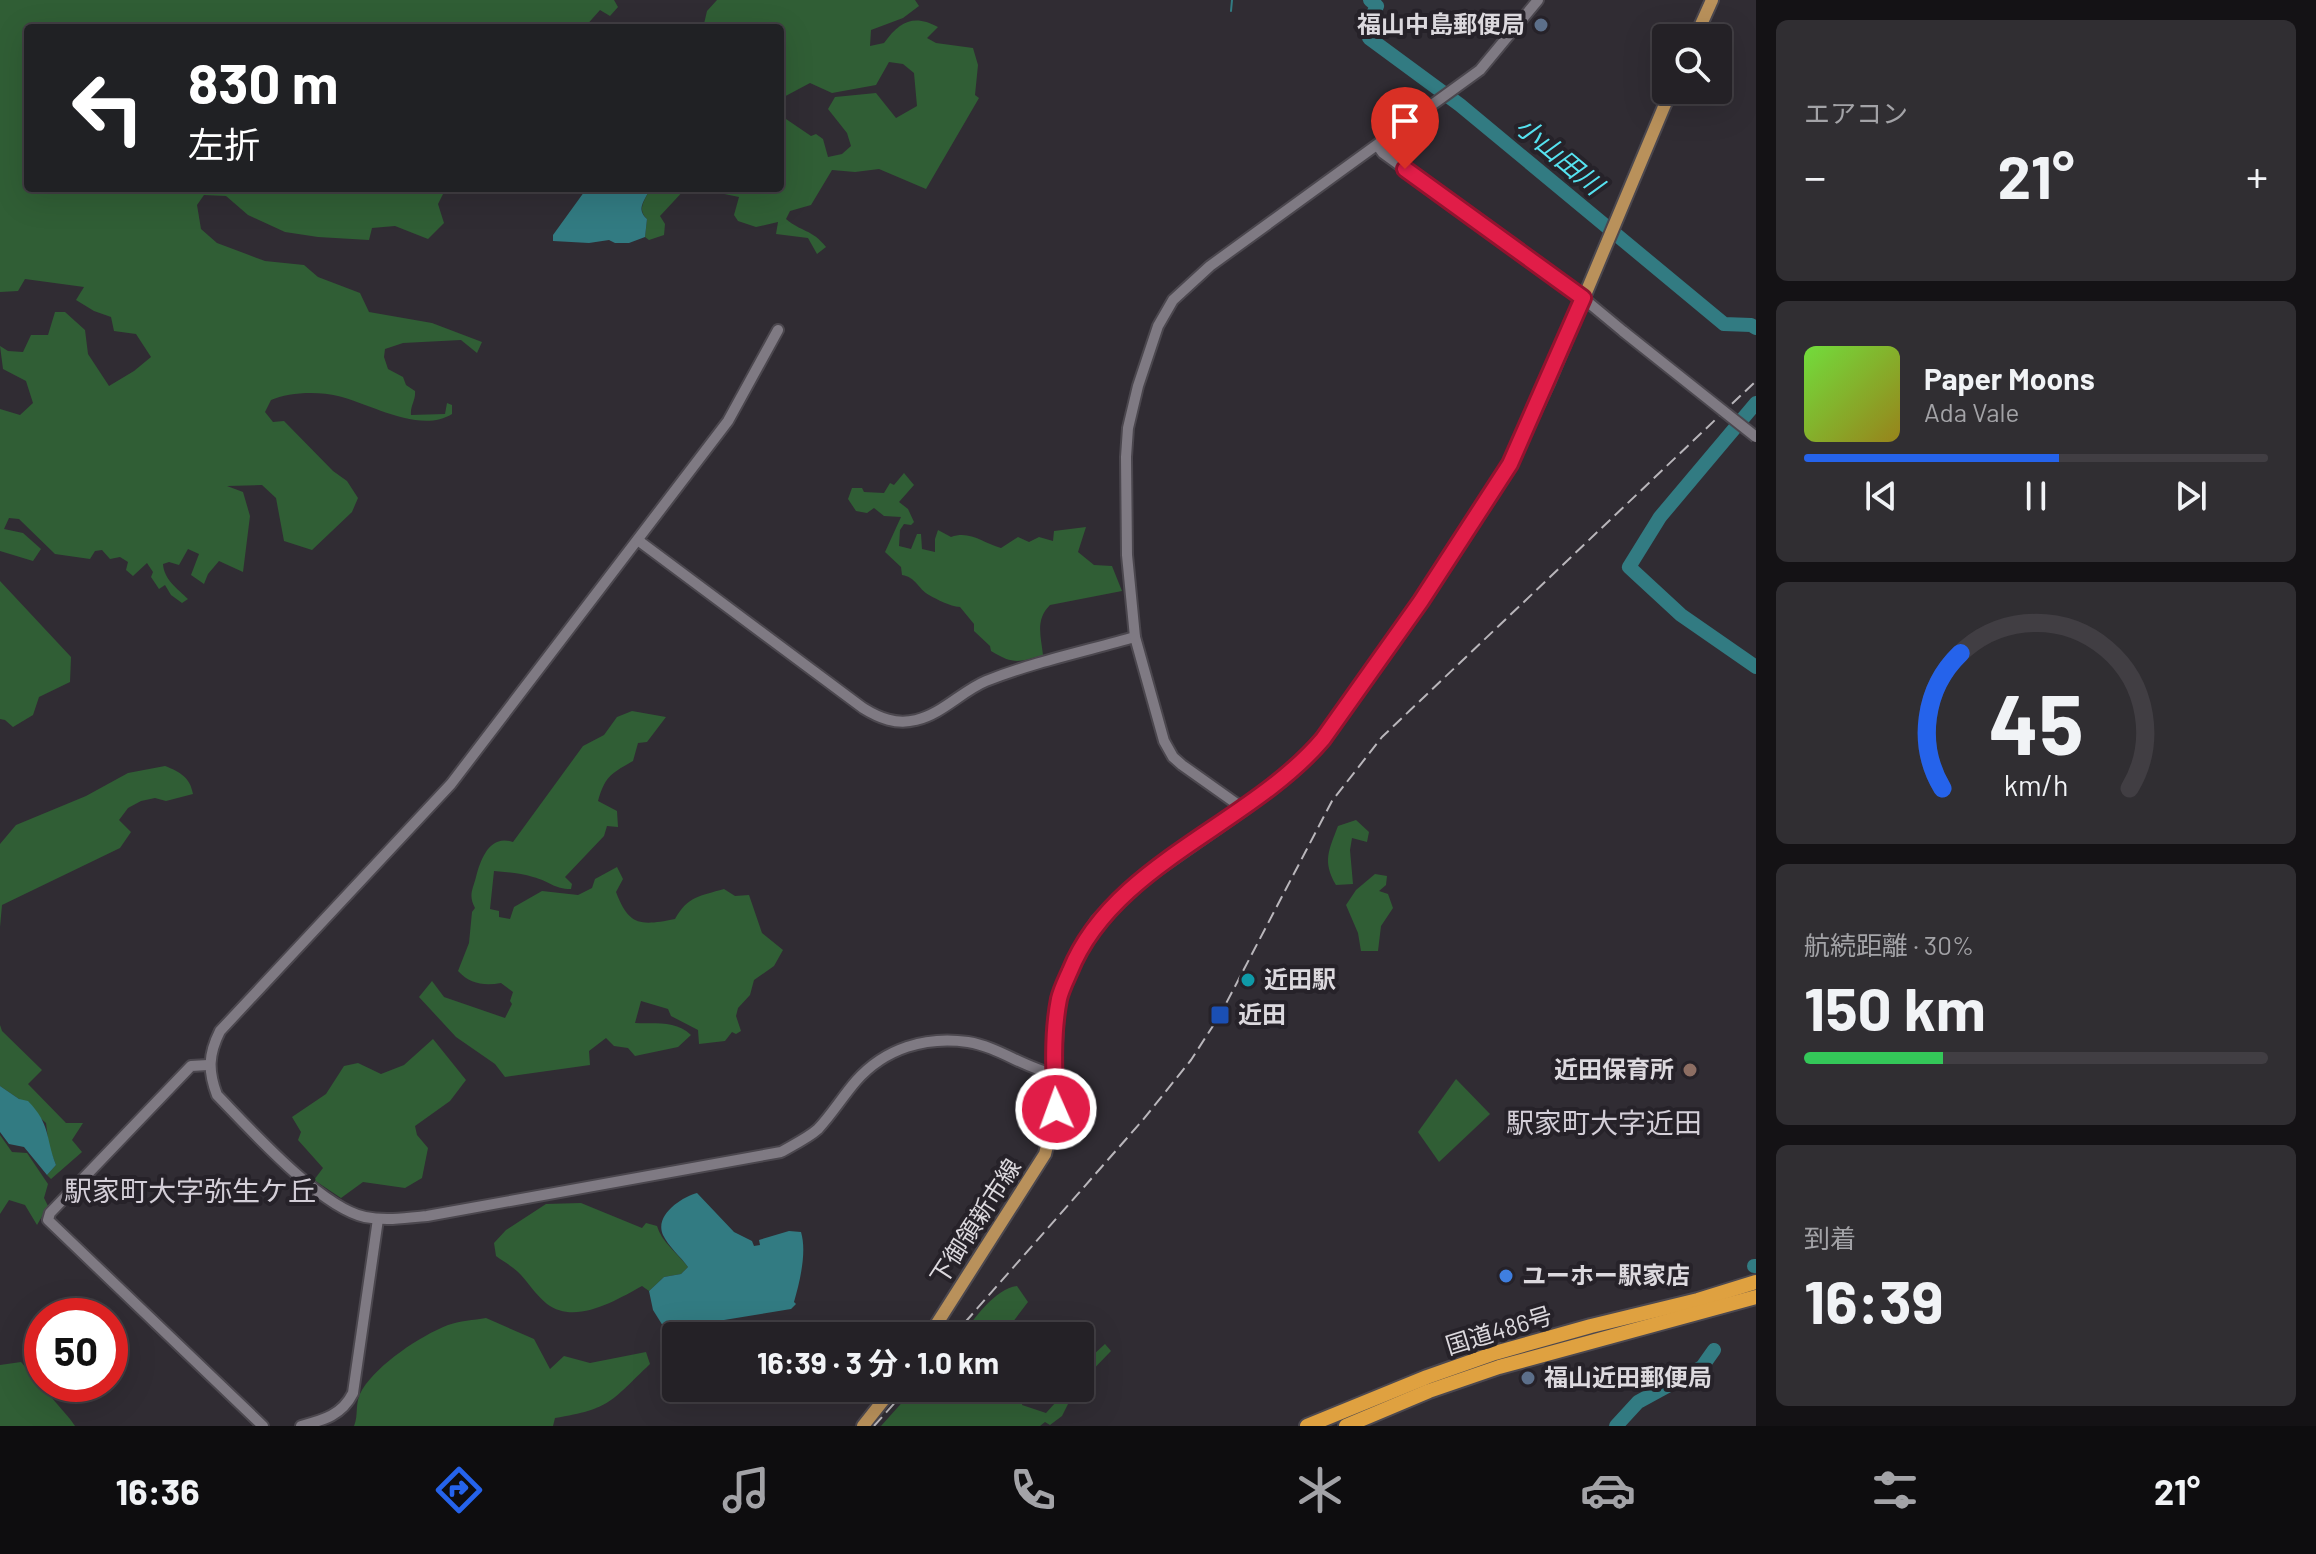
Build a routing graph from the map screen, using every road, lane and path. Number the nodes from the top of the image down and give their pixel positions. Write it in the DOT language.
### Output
graph roads {
  1 [pos="1538,0"];
  2 [pos="1712,0"];
  3 [pos="1701,24"];
  4 [pos="1665,104"];
  5 [pos="1378,146"];
  6 [pos="1583,298"];
  7 [pos="778,330"];
  8 [pos="1756,437"];
  9 [pos="639,541"];
  10 [pos="1135,637"];
  11 [pos="1244,809"];
  12 [pos="208,1065"];
  13 [pos="1054,1074"];
  14 [pos="378,1219"];
  15 [pos="1756,1282"];
  16 [pos="1756,1297"];
  17 [pos="938,1322"];
  18 [pos="882,1402"];
  19 [pos="263,1426"];
  20 [pos="301,1426"];
  21 [pos="863,1426"];
  22 [pos="1307,1426"];
  23 [pos="1346,1426"];
  1 -- 5 [label="street"];
  2 -- 3 [label="main road"];
  4 -- 6 [label="main road, 下御領新市線"];
  5 -- 6 [label="street"];
  5 -- 10 [label="street"];
  6 -- 8 [label="street, bridge"];
  6 -- 11 [label="main road, 下御領新市線"];
  7 -- 9 [label="street"];
  9 -- 10 [label="street"];
  9 -- 12 [label="street"];
  10 -- 11 [label="street"];
  11 -- 13 [label="main road, 下御領新市線"];
  12 -- 14 [label="street"];
  12 -- 19 [label="street"];
  13 -- 14 [label="street"];
  13 -- 17 [label="main road, 下御領新市線"];
  14 -- 20 [label="street"];
  15 -- 22 [label="highway, 国道486号"];
  16 -- 23 [label="highway, 国道486号"];
  18 -- 21 [label="main road"];
}
